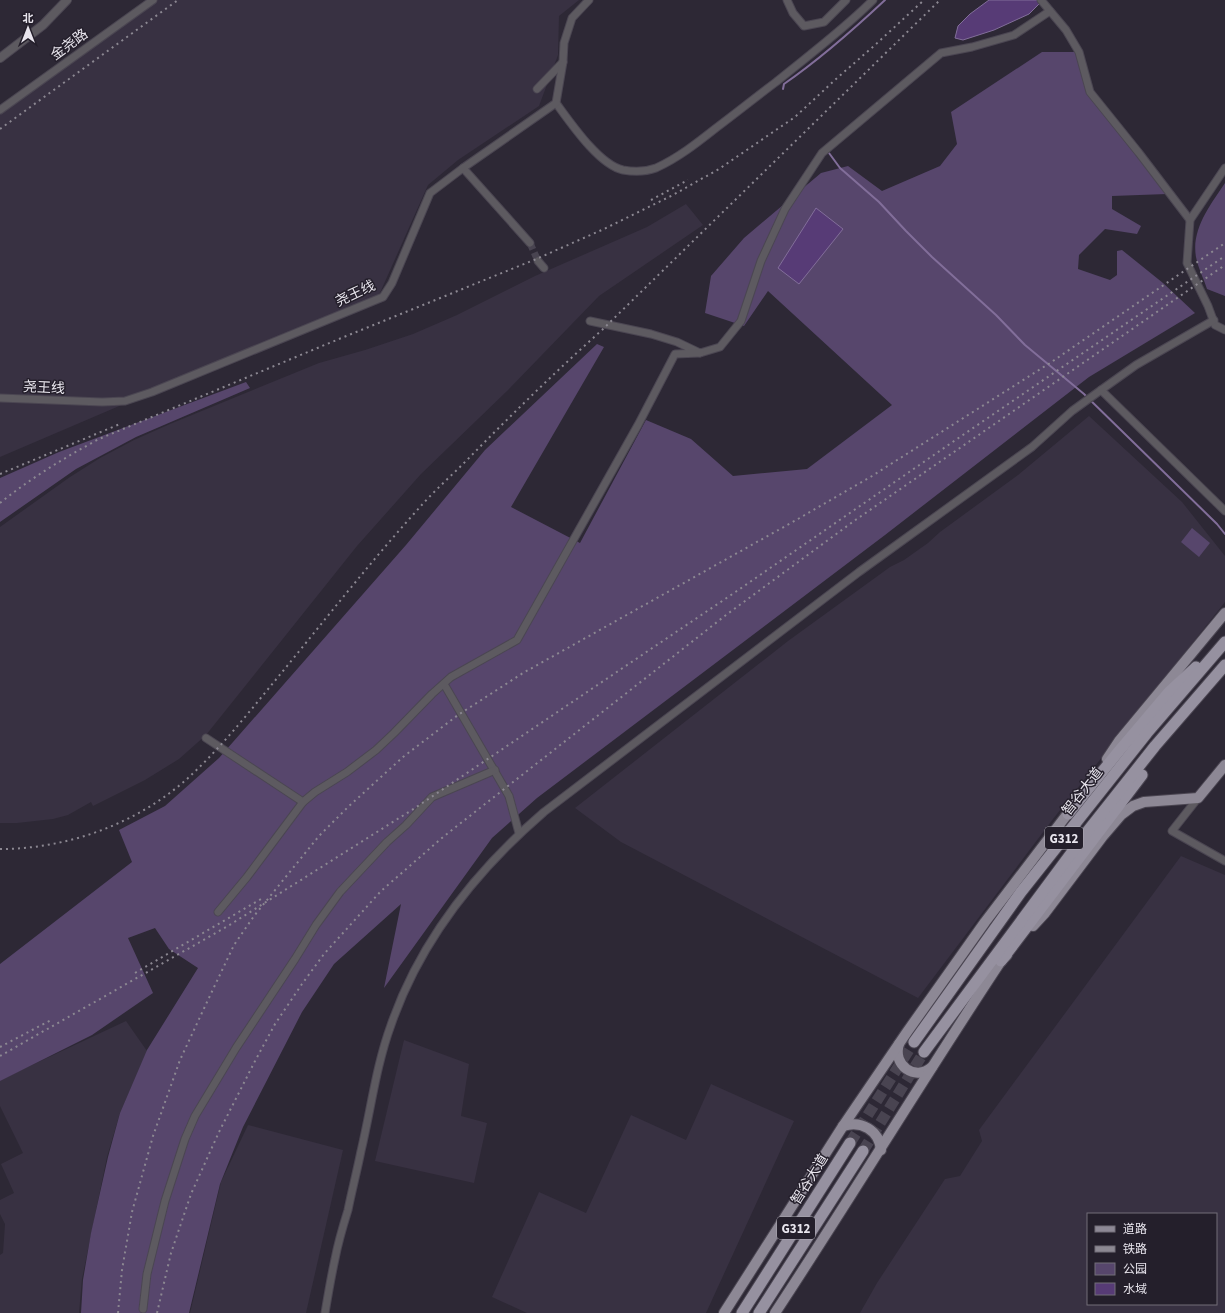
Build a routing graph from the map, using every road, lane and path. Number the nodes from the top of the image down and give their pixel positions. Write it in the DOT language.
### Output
graph roads {
  1 [pos="67,0"];
  2 [pos="153,0"];
  3 [pos="589,0"];
  4 [pos="787,0"];
  5 [pos="846,0"];
  6 [pos="873,0"];
  7 [pos="1043,2"];
  8 [pos="1050,11"];
  9 [pos="0,58"];
  10 [pos="563,62"];
  11 [pos="537,89"];
  12 [pos="556,103"];
  13 [pos="0,110"];
  14 [pos="463,168"];
  15 [pos="1225,168"];
  16 [pos="1190,220"];
  17 [pos="530,243"];
  18 [pos="538,262"];
  19 [pos="544,268"];
  20 [pos="1214,320"];
  21 [pos="590,321"];
  22 [pos="1225,330"];
  23 [pos="700,353"];
  24 [pos="1101,390"];
  25 [pos="0,398"];
  26 [pos="1225,511"];
  27 [pos="1225,613"];
  28 [pos="1225,642"];
  29 [pos="1225,666"];
  30 [pos="1212,680"];
  31 [pos="444,684"];
  32 [pos="206,738"];
  33 [pos="1225,765"];
  34 [pos="495,770"];
  35 [pos="1198,798"];
  36 [pos="303,802"];
  37 [pos="1068,814"];
  38 [pos="519,833"];
  39 [pos="1225,861"];
  40 [pos="218,912"];
  41 [pos="1001,961"];
  42 [pos="914,1042"];
  43 [pos="900,1043"];
  44 [pos="924,1052"];
  45 [pos="936,1060"];
  46 [pos="843,1126"];
  47 [pos="850,1143"];
  48 [pos="881,1150"];
  49 [pos="863,1151"];
  50 [pos="143,1309"];
  51 [pos="325,1313"];
  52 [pos="724,1313"];
  53 [pos="742,1313"];
  54 [pos="759,1313"];
  55 [pos="775,1313"];
  1 -- 9 [label="street"];
  2 -- 13 [label="street, 金尧路"];
  3 -- 10 [label="street"];
  4 -- 5 [label="street"];
  6 -- 12 [label="street"];
  7 -- 8 [label="street"];
  8 -- 16 [label="street"];
  8 -- 23 [label="street"];
  10 -- 11 [label="street"];
  10 -- 12 [label="street"];
  12 -- 14 [label="street, 尧王线"];
  14 -- 17 [label="street"];
  14 -- 25 [label="street, 尧王线"];
  15 -- 16 [label="street"];
  16 -- 20 [label="street"];
  18 -- 19 [label="street"];
  20 -- 22 [label="street"];
  20 -- 24 [label="street"];
  21 -- 23 [label="street"];
  23 -- 31 [label="street"];
  24 -- 26 [label="street"];
  24 -- 38 [label="street"];
  27 -- 37 [label="main road"];
  28 -- 37 [label="highway"];
  28 -- 42 [label="highway, 智谷大道 / G312"];
  29 -- 30 [label="highway, 智谷大道 / G312"];
  30 -- 41 [label="highway"];
  30 -- 44 [label="highway, 智谷大道 / G312"];
  31 -- 34 [label="street"];
  31 -- 36 [label="street"];
  32 -- 36 [label="street"];
  33 -- 35 [label="main road"];
  34 -- 38 [label="street"];
  34 -- 50 [label="street"];
  35 -- 39 [label="street"];
  35 -- 41 [label="main road"];
  36 -- 40 [label="street"];
  37 -- 43 [label="main road"];
  38 -- 51 [label="street"];
  41 -- 45 [label="main road"];
  43 -- 45 [label="main road"];
  43 -- 46 [label="main road"];
  45 -- 48 [label="main road"];
  46 -- 48 [label="main road"];
  46 -- 52 [label="main road"];
  47 -- 53 [label="highway, 智谷大道 / G312"];
  48 -- 55 [label="main road"];
  49 -- 54 [label="highway, G312"];
}
